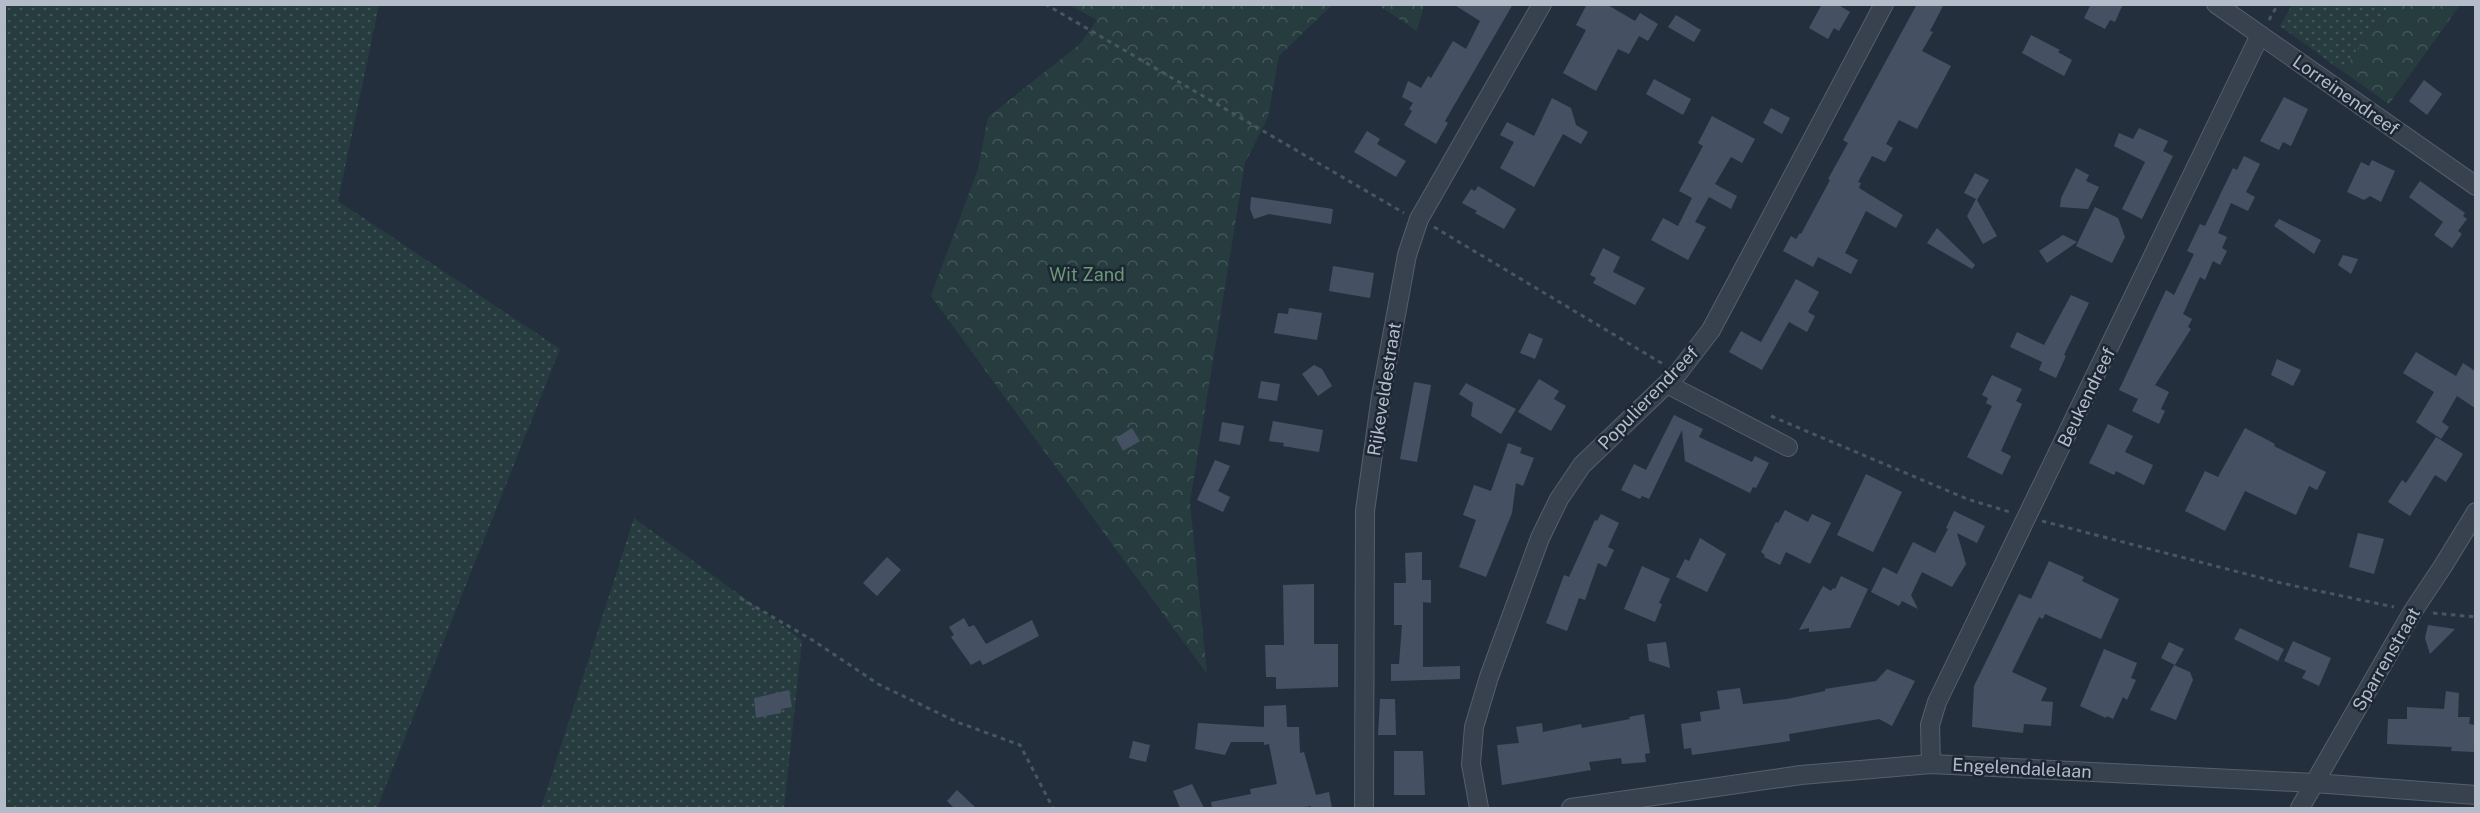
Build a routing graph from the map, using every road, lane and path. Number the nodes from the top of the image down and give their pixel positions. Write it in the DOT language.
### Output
graph roads {
  1 [pos="1045,4"];
  2 [pos="1542,4"];
  3 [pos="1884,4"];
  4 [pos="2216,4"];
  5 [pos="2260,35"];
  6 [pos="2475,186"];
  7 [pos="1419,219"];
  8 [pos="1672,379"];
  9 [pos="1767,414"];
  10 [pos="1788,447"];
  11 [pos="2475,512"];
  12 [pos="2028,518"];
  13 [pos="740,598"];
  14 [pos="2413,610"];
  15 [pos="2475,617"];
  16 [pos="1931,764"];
  17 [pos="2314,783"];
  18 [pos="2475,795"];
  19 [pos="1053,808"];
  20 [pos="1364,808"];
  21 [pos="1479,808"];
  22 [pos="1571,808"];
  23 [pos="2300,808"];
  1 -- 7 [label="path"];
  2 -- 7 [label="street, Rijkeveldestraat"];
  3 -- 8 [label="street, Populierendreef"];
  4 -- 5 [label="street, Lorreinendreef"];
  5 -- 6 [label="street, Lorreinendreef"];
  5 -- 12 [label="street, Beukendreef"];
  7 -- 8 [label="path"];
  7 -- 20 [label="street, Rijkeveldestraat"];
  8 -- 10 [label="street"];
  8 -- 21 [label="street, Populierendreef"];
  9 -- 12 [label="path"];
  11 -- 14 [label="street, Sparrenstraat"];
  12 -- 14 [label="path"];
  12 -- 16 [label="street, Beukendreef"];
  13 -- 19 [label="path"];
  14 -- 15 [label="path"];
  14 -- 17 [label="street, Sparrenstraat"];
  16 -- 17 [label="street, Engelendalelaan"];
  16 -- 22 [label="street, Engelendalelaan"];
  17 -- 18 [label="street, Engelendalelaan"];
  17 -- 23 [label="street, Sparrenstraat"];
}
